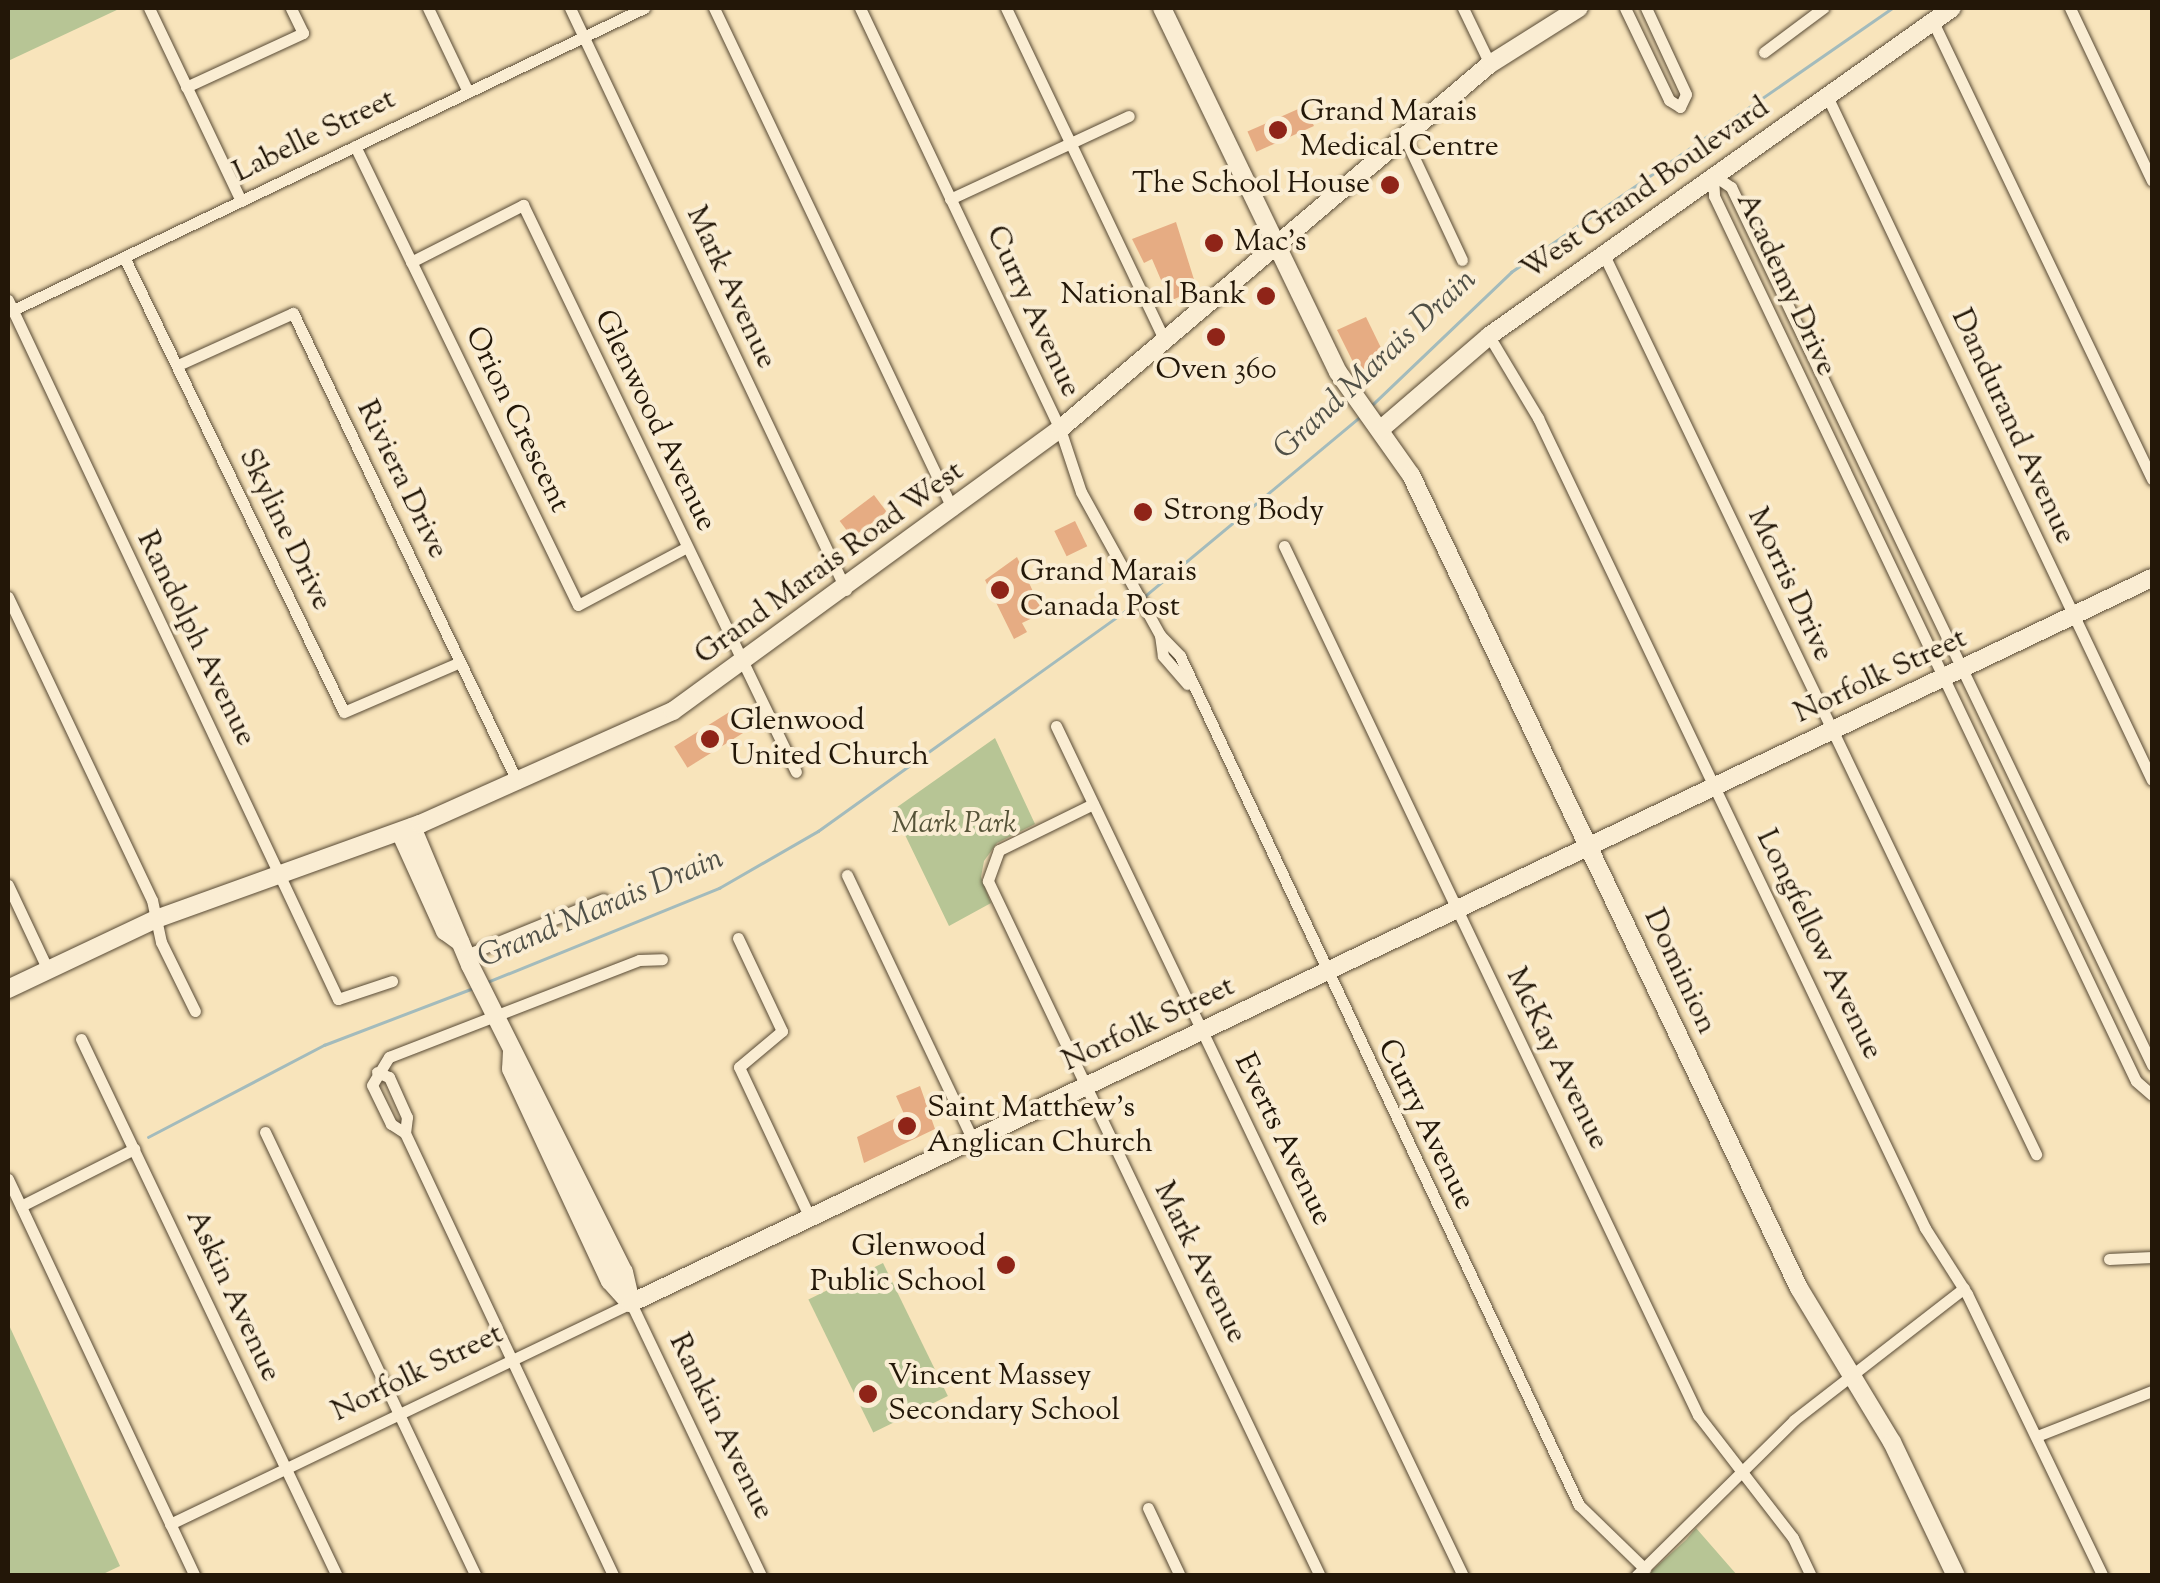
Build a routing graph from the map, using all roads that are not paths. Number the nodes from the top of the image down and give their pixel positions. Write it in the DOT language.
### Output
graph roads {
  1 [pos="148,8"];
  2 [pos="291,8"];
  3 [pos="428,8"];
  4 [pos="570,8"];
  5 [pos="644,8"];
  6 [pos="714,8"];
  7 [pos="860,8"];
  8 [pos="1006,8"];
  9 [pos="1162,8"];
  10 [pos="1463,8"];
  11 [pos="1579,8"];
  12 [pos="1626,8"];
  13 [pos="1646,8"];
  14 [pos="1823,8"];
  15 [pos="1952,8"];
  16 [pos="2070,8"];
  17 [pos="1934,24"];
  18 [pos="584,36"];
  19 [pos="1764,52"];
  20 [pos="1490,64"];
  21 [pos="186,87"];
  22 [pos="468,92"];
  23 [pos="1827,96"];
  24 [pos="1130,116"];
  25 [pos="1403,134"];
  26 [pos="1070,143"];
  27 [pos="355,146"];
  28 [pos="1713,175"];
  29 [pos="2152,181"];
  30 [pos="950,199"];
  31 [pos="240,201"];
  32 [pos="1276,245"];
  33 [pos="1603,253"];
  34 [pos="124,256"];
  35 [pos="1462,260"];
  36 [pos="411,262"];
  37 [pos="10,307"];
  38 [pos="1489,336"];
  39 [pos="1165,342"];
  40 [pos="178,365"];
  41 [pos="1381,429"];
  42 [pos="1060,430"];
  43 [pos="2152,479"];
  44 [pos="953,510"];
  45 [pos="1284,546"];
  46 [pos="687,547"];
  47 [pos="2152,578"];
  48 [pos="846,590"];
  49 [pos="8,597"];
  50 [pos="2074,615"];
  51 [pos="460,662"];
  52 [pos="742,663"];
  53 [pos="1954,673"];
  54 [pos="1056,726"];
  55 [pos="1831,731"];
  56 [pos="796,772"];
  57 [pos="2152,780"];
  58 [pos="518,783"];
  59 [pos="1714,787"];
  60 [pos="1093,804"];
  61 [pos="406,829"];
  62 [pos="1588,846"];
  63 [pos="280,873"];
  64 [pos="847,875"];
  65 [pos="8,885"];
  66 [pos="602,899"];
  67 [pos="1457,909"];
  68 [pos="156,919"];
  69 [pos="738,938"];
  70 [pos="465,954"];
  71 [pos="662,959"];
  72 [pos="48,970"];
  73 [pos="1324,972"];
  74 [pos="392,981"];
  75 [pos="8,989"];
  76 [pos="195,1011"];
  77 [pos="493,1013"];
  78 [pos="1202,1030"];
  79 [pos="81,1038"];
  80 [pos="2152,1065"];
  81 [pos="1086,1086"];
  82 [pos="2152,1092"];
  83 [pos="265,1132"];
  84 [pos="973,1140"];
  85 [pos="134,1149"];
  86 [pos="2036,1154"];
  87 [pos="8,1179"];
  88 [pos="21,1206"];
  89 [pos="810,1218"];
  90 [pos="2152,1257"];
  91 [pos="2109,1259"];
  92 [pos="1964,1288"];
  93 [pos="630,1303"];
  94 [pos="512,1360"];
  95 [pos="1850,1377"];
  96 [pos="2151,1395"];
  97 [pos="399,1414"];
  98 [pos="2037,1436"];
  99 [pos="286,1468"];
  100 [pos="1741,1471"];
  101 [pos="1148,1508"];
  102 [pos="170,1524"];
  103 [pos="1641,1572"];
  104 [pos="195,1576"];
  105 [pos="337,1576"];
  106 [pos="476,1576"];
  107 [pos="613,1576"];
  108 [pos="761,1576"];
  109 [pos="1180,1576"];
  110 [pos="1320,1576"];
  111 [pos="1463,1576"];
  112 [pos="1811,1576"];
  113 [pos="1956,1576"];
  114 [pos="2103,1576"];
  1 -- 21 [label="street"];
  2 -- 21 [label="street"];
  3 -- 22 [label="street"];
  4 -- 18 [label="street, Mark Avenue"];
  5 -- 18 [label="street, Labelle Street"];
  6 -- 44 [label="street"];
  7 -- 30 [label="street, Curry Avenue"];
  8 -- 26 [label="street"];
  9 -- 32 [label="street, Dominion"];
  10 -- 20 [label="street"];
  11 -- 20 [label="street, Grand Marais Road West"];
  12 -- 13 [label="street"];
  14 -- 19 [label="street"];
  15 -- 17 [label="street, West Grand Boulevard"];
  16 -- 29 [label="street"];
  17 -- 23 [label="street, West Grand Boulevard"];
  17 -- 43 [label="street"];
  18 -- 22 [label="street, Labelle Street"];
  18 -- 48 [label="street, Mark Avenue"];
  20 -- 25 [label="street, Grand Marais Road West"];
  21 -- 31 [label="street"];
  22 -- 27 [label="street, Labelle Street"];
  23 -- 28 [label="street, West Grand Boulevard"];
  23 -- 50 [label="street, Dandurand Avenue"];
  24 -- 26 [label="street"];
  25 -- 32 [label="street, Grand Marais Road West"];
  25 -- 35 [label="street"];
  26 -- 30 [label="street"];
  26 -- 39 [label="street"];
  27 -- 31 [label="street, Labelle Street"];
  27 -- 36 [label="street, Orion Crescent"];
  28 -- 33 [label="street, West Grand Boulevard"];
  28 -- 53 [label="street, Academy Drive"];
  28 -- 53 [label="street, Academy Drive"];
  30 -- 42 [label="street, Curry Avenue"];
  31 -- 34 [label="street, Labelle Street"];
  32 -- 39 [label="street, Grand Marais Road West"];
  32 -- 41 [label="street, Dominion"];
  33 -- 38 [label="street, West Grand Boulevard"];
  33 -- 55 [label="street, Morris Drive"];
  34 -- 37 [label="street, Labelle Street"];
  34 -- 40 [label="street, Skyline Drive"];
  36 -- 46 [label="street, Glenwood Avenue"];
  36 -- 46 [label="street, Orion Crescent"];
  37 -- 63 [label="street, Randolph Avenue"];
  38 -- 41 [label="street, West Grand Boulevard"];
  38 -- 59 [label="street, Longfellow Avenue"];
  39 -- 42 [label="street, Grand Marais Road West"];
  40 -- 51 [label="street, Skyline Drive"];
  40 -- 51 [label="street, Riviera Drive"];
  41 -- 62 [label="street, Dominion"];
  42 -- 44 [label="street, Grand Marais Road West"];
  42 -- 73 [label="street, Curry Avenue"];
  44 -- 48 [label="street, Grand Marais Road West"];
  45 -- 67 [label="street, McKay Avenue"];
  46 -- 52 [label="street, Glenwood Avenue"];
  47 -- 50 [label="street, Norfolk Street"];
  48 -- 52 [label="street, Grand Marais Road West"];
  49 -- 68 [label="street"];
  50 -- 53 [label="street, Norfolk Street"];
  50 -- 57 [label="street, Dandurand Avenue"];
  51 -- 58 [label="street, Riviera Drive"];
  52 -- 56 [label="street, Glenwood Avenue"];
  52 -- 58 [label="street, Grand Marais Road West"];
  53 -- 55 [label="street, Norfolk Street"];
  53 -- 80 [label="street, Academy Drive"];
  53 -- 82 [label="street, Academy Drive"];
  54 -- 60 [label="street, Everts Avenue"];
  55 -- 59 [label="street, Norfolk Street"];
  55 -- 86 [label="street, Morris Drive"];
  58 -- 61 [label="street, Grand Marais Road West"];
  59 -- 62 [label="street, Norfolk Street"];
  59 -- 92 [label="street, Longfellow Avenue"];
  60 -- 78 [label="street, Everts Avenue"];
  60 -- 81 [label="street, Mark Avenue"];
  61 -- 63 [label="street, Grand Marais Road West"];
  61 -- 70 [label="street, Rankin Avenue"];
  62 -- 67 [label="street, Norfolk Street"];
  62 -- 95 [label="street, Dominion"];
  63 -- 68 [label="street, Grand Marais Road West"];
  63 -- 74 [label="street, Randolph Avenue"];
  64 -- 84 [label="street"];
  65 -- 72 [label="street"];
  66 -- 70 [label="street"];
  67 -- 73 [label="street, Norfolk Street"];
  67 -- 100 [label="street, McKay Avenue"];
  68 -- 72 [label="street, Grand Marais Road West"];
  68 -- 76 [label="street"];
  69 -- 89 [label="street"];
  70 -- 77 [label="street, Rankin Avenue"];
  71 -- 77 [label="street"];
  72 -- 75 [label="street, Grand Marais Road West"];
  73 -- 78 [label="street, Norfolk Street"];
  73 -- 103 [label="street, Curry Avenue"];
  77 -- 93 [label="street, Rankin Avenue"];
  77 -- 94 [label="street"];
  78 -- 81 [label="street, Norfolk Street"];
  78 -- 111 [label="street, Everts Avenue"];
  79 -- 85 [label="street, Askin Avenue"];
  81 -- 84 [label="street, Norfolk Street"];
  81 -- 110 [label="street, Mark Avenue"];
  83 -- 97 [label="street"];
  84 -- 89 [label="street, Norfolk Street"];
  85 -- 88 [label="street"];
  85 -- 99 [label="street, Askin Avenue"];
  87 -- 88 [label="street"];
  88 -- 102 [label="street"];
  89 -- 93 [label="street, Norfolk Street"];
  90 -- 91 [label="street"];
  92 -- 95 [label="street"];
  92 -- 98 [label="street, Longfellow Avenue"];
  93 -- 94 [label="street, Norfolk Street"];
  93 -- 108 [label="street, Rankin Avenue"];
  94 -- 97 [label="street, Norfolk Street"];
  94 -- 107 [label="street"];
  95 -- 100 [label="street"];
  95 -- 113 [label="street, Dominion"];
  96 -- 98 [label="street"];
  97 -- 99 [label="street, Norfolk Street"];
  97 -- 106 [label="street"];
  98 -- 114 [label="street, Longfellow Avenue"];
  99 -- 102 [label="street, Norfolk Street"];
  99 -- 105 [label="street, Askin Avenue"];
  100 -- 103 [label="street"];
  100 -- 112 [label="street, McKay Avenue"];
  101 -- 109 [label="street"];
  102 -- 104 [label="street"];
}
